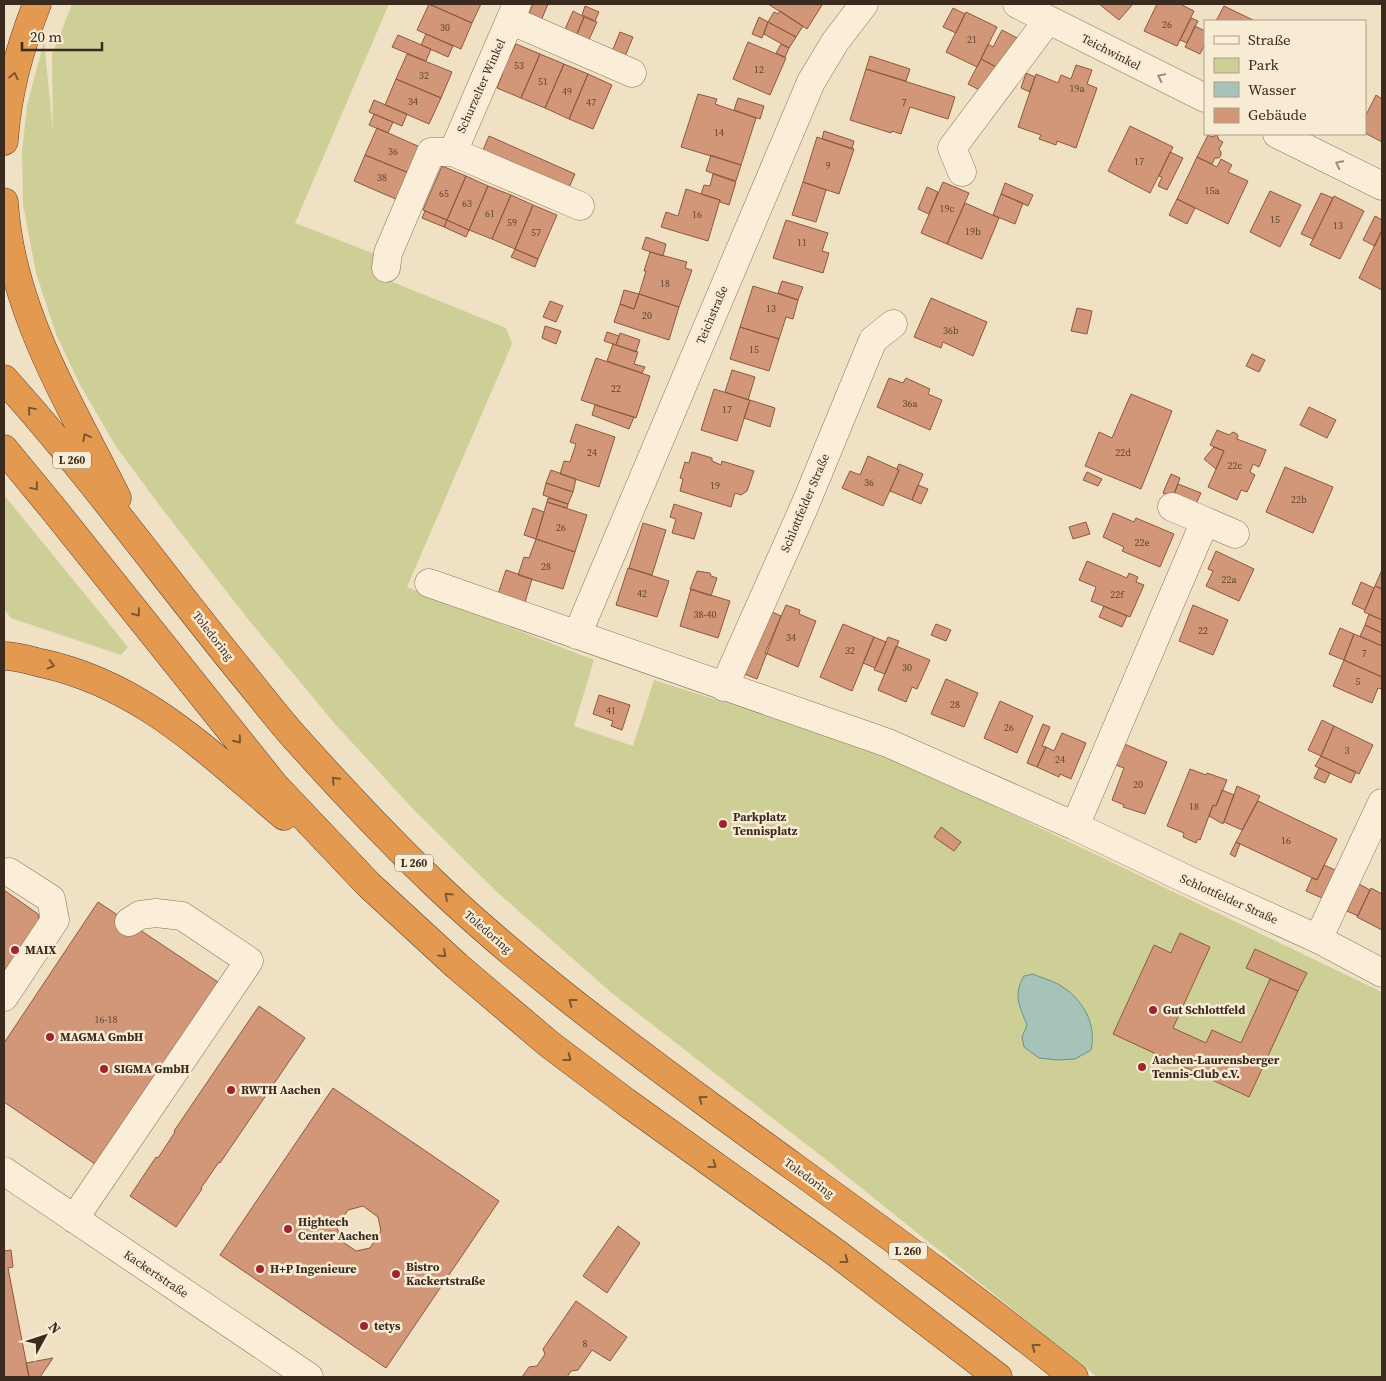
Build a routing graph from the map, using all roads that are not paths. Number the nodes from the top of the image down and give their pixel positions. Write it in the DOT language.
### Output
graph roads {
  1 [pos="37,4"];
  2 [pos="864,4"];
  3 [pos="1017,4"];
  4 [pos="514,12"];
  5 [pos="1048,20"];
  6 [pos="632,73"];
  7 [pos="1204,98"];
  8 [pos="1279,135"];
  9 [pos="4,142"];
  10 [pos="453,152"];
  11 [pos="962,172"];
  12 [pos="1382,186"];
  13 [pos="4,202"];
  14 [pos="580,206"];
  15 [pos="386,268"];
  16 [pos="893,324"];
  17 [pos="4,379"];
  18 [pos="4,449"];
  19 [pos="1172,507"];
  20 [pos="1205,521"];
  21 [pos="1235,534"];
  22 [pos="140,543"];
  23 [pos="430,583"];
  24 [pos="576,636"];
  25 [pos="4,656"];
  26 [pos="724,687"];
  27 [pos="1382,803"];
  28 [pos="1075,826"];
  29 [pos="9,872"];
  30 [pos="369,885"];
  31 [pos="129,922"];
  32 [pos="1318,939"];
  33 [pos="1382,973"];
  34 [pos="4,997"];
  35 [pos="4,1171"];
  36 [pos="74,1218"];
  37 [pos="309,1377"];
  38 [pos="998,1377"];
  39 [pos="1074,1377"];
  9 -- 1 [label="highway, one-way"];
  2 -- 24 [label="street, Teichstraße"];
  3 -- 5 [label="street, Teichwinkel"];
  4 -- 6 [label="street, Schurzelter Winkel"];
  4 -- 10 [label="street, Schurzelter Winkel"];
  7 -- 5 [label="street, Teichwinkel, one-way"];
  5 -- 11 [label="street"];
  12 -- 8 [label="street, one-way"];
  10 -- 14 [label="street"];
  10 -- 15 [label="street"];
  22 -- 13 [label="highway, one-way"];
  16 -- 26 [label="street, Schlottfelder Straße"];
  22 -- 17 [label="highway, Toledoring / L 260, one-way"];
  18 -- 30 [label="highway, one-way"];
  19 -- 20 [label="street"];
  20 -- 21 [label="street"];
  20 -- 28 [label="street"];
  39 -- 22 [label="highway, Toledoring / L 260, one-way"];
  23 -- 24 [label="street, Schlottfelder Straße"];
  24 -- 26 [label="street, Schlottfelder Straße"];
  25 -- 30 [label="highway, one-way"];
  26 -- 28 [label="street, Schlottfelder Straße"];
  27 -- 32 [label="street"];
  28 -- 32 [label="street, Schlottfelder Straße"];
  29 -- 34 [label="street"];
  30 -- 38 [label="highway, one-way"];
  31 -- 36 [label="street"];
  32 -- 33 [label="street, Schlottfelder Straße"];
  35 -- 36 [label="street, Kackertstraße"];
  36 -- 37 [label="street, Kackertstraße"];
}
